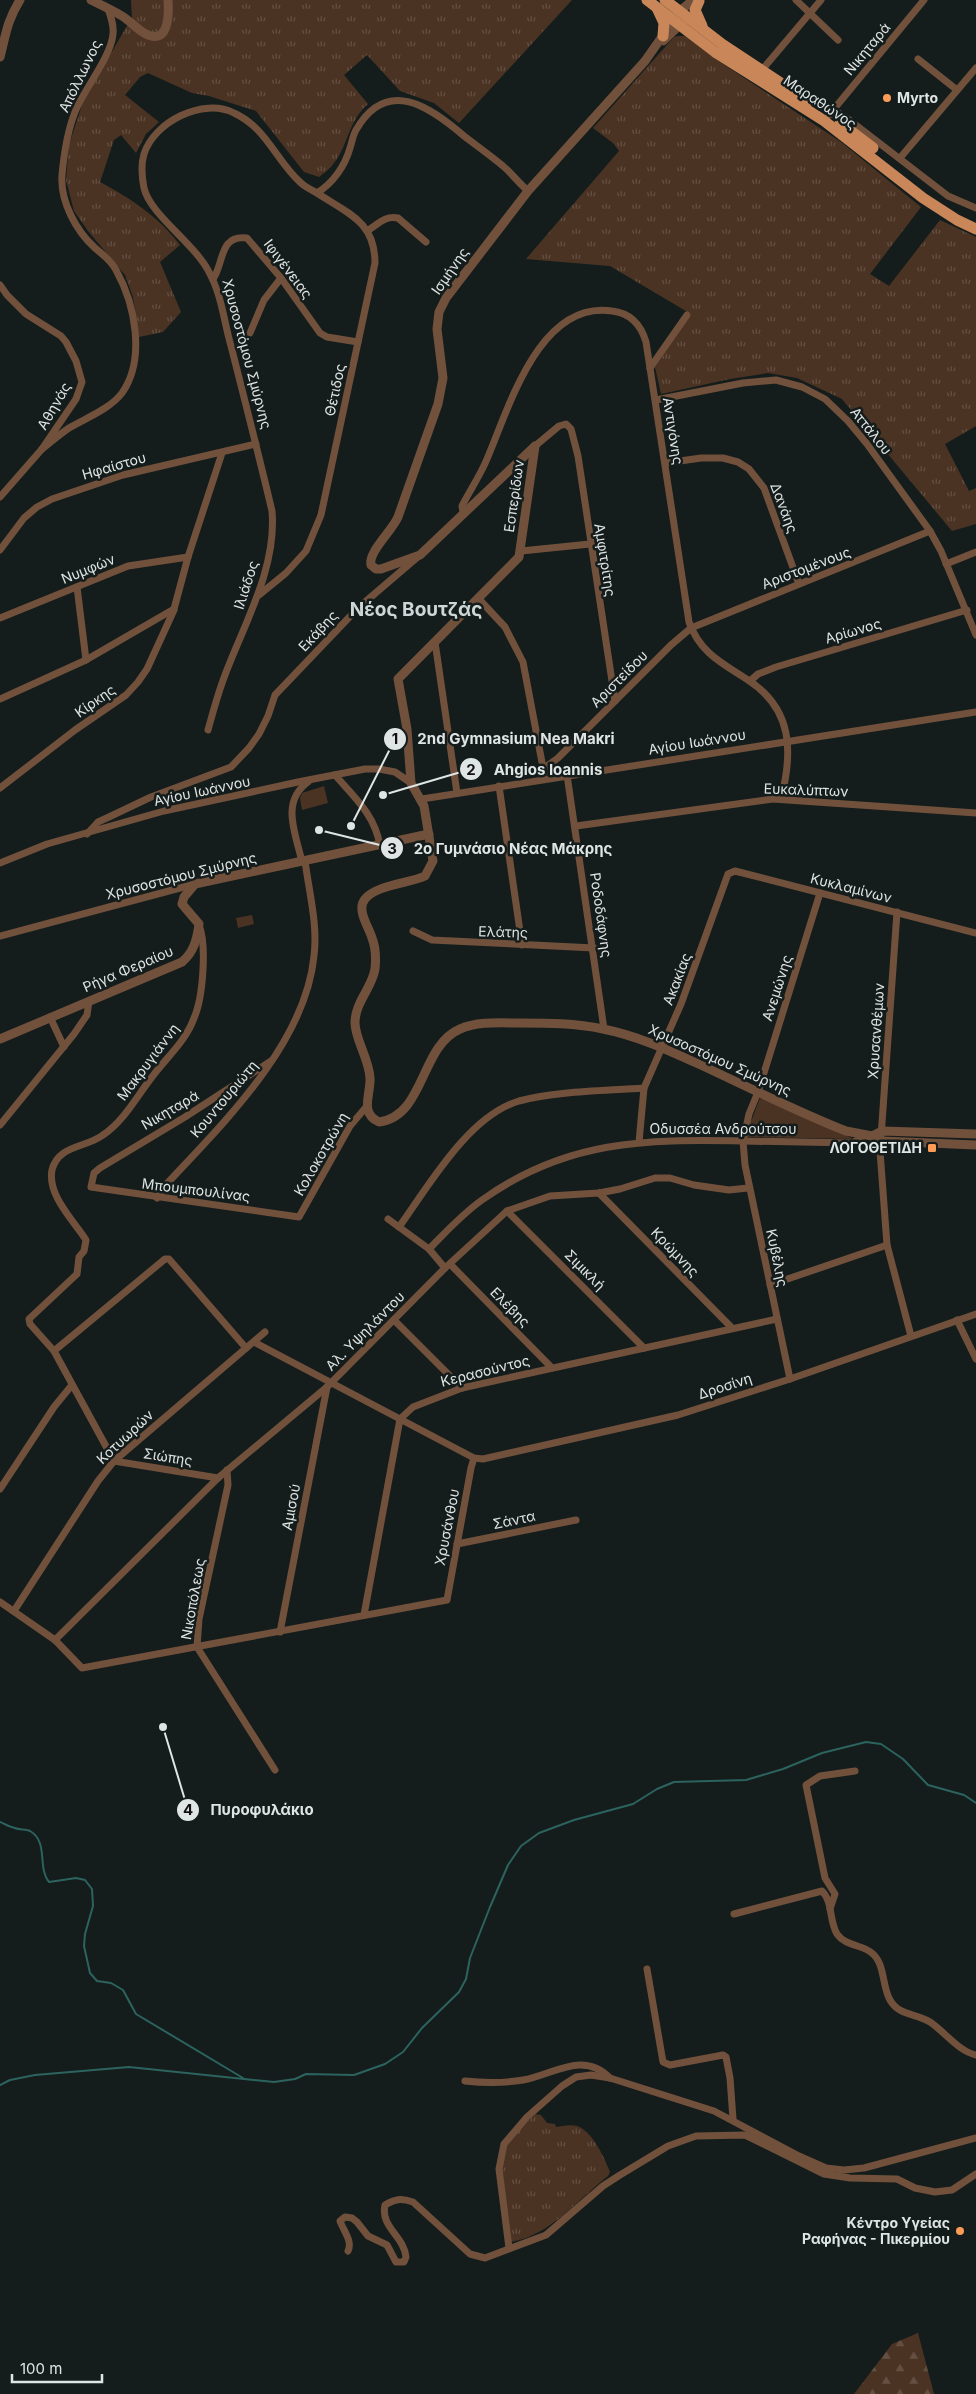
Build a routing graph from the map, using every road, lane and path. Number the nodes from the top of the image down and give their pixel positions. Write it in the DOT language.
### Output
graph roads {
  1 [pos="20,0"];
  2 [pos="91,0"];
  3 [pos="168,0"];
  4 [pos="697,0"];
  5 [pos="796,0"];
  6 [pos="821,0"];
  7 [pos="924,0"];
  8 [pos="656,2"];
  9 [pos="108,9"];
  10 [pos="810,13"];
  11 [pos="681,18"];
  12 [pos="706,32"];
  13 [pos="663,36"];
  14 [pos="838,40"];
  15 [pos="657,46"];
  16 [pos="0,57"];
  17 [pos="918,59"];
  18 [pos="976,68"];
  19 [pos="761,70"];
  20 [pos="957,90"];
  21 [pos="829,115"];
  22 [pos="900,158"];
  23 [pos="528,190"];
  24 [pos="317,193"];
  25 [pos="976,208"];
  26 [pos="976,221"];
  27 [pos="976,229"];
  28 [pos="367,231"];
  29 [pos="426,242"];
  30 [pos="281,278"];
  31 [pos="213,279"];
  32 [pos="0,284"];
  33 [pos="687,315"];
  34 [pos="250,333"];
  35 [pos="358,342"];
  36 [pos="650,368"];
  37 [pos="656,400"];
  38 [pos="566,424"];
  39 [pos="256,444"];
  40 [pos="535,446"];
  41 [pos="42,449"];
  42 [pos="222,453"];
  43 [pos="666,463"];
  44 [pos="0,496"];
  45 [pos="463,513"];
  46 [pos="930,531"];
  47 [pos="590,544"];
  48 [pos="0,550"];
  49 [pos="521,551"];
  50 [pos="976,552"];
  51 [pos="420,555"];
  52 [pos="188,557"];
  53 [pos="946,564"];
  54 [pos="798,584"];
  55 [pos="77,587"];
  56 [pos="259,595"];
  57 [pos="478,598"];
  58 [pos="174,609"];
  59 [pos="971,614"];
  60 [pos="0,618"];
  61 [pos="691,628"];
  62 [pos="976,635"];
  63 [pos="435,642"];
  64 [pos="86,660"];
  65 [pos="750,681"];
  66 [pos="0,699"];
  67 [pos="615,701"];
  68 [pos="976,712"];
  69 [pos="208,730"];
  70 [pos="789,741"];
  71 [pos="543,769"];
  72 [pos="568,775"];
  73 [pos="334,776"];
  74 [pos="545,778"];
  75 [pos="310,780"];
  76 [pos="411,783"];
  77 [pos="499,786"];
  78 [pos="0,788"];
  79 [pos="458,792"];
  80 [pos="422,799"];
  81 [pos="781,799"];
  82 [pos="976,812"];
  83 [pos="576,826"];
  84 [pos="87,834"];
  85 [pos="429,834"];
  86 [pos="380,845"];
  87 [pos="303,862"];
  88 [pos="0,863"];
  89 [pos="724,881"];
  90 [pos="196,884"];
  91 [pos="820,893"];
  92 [pos="897,912"];
  93 [pos="198,924"];
  94 [pos="413,931"];
  95 [pos="976,932"];
  96 [pos="0,936"];
  97 [pos="522,944"];
  98 [pos="594,948"];
  99 [pos="88,1001"];
  100 [pos="50,1017"];
  101 [pos="604,1029"];
  102 [pos="0,1039"];
  103 [pos="64,1047"];
  104 [pos="662,1047"];
  105 [pos="271,1061"];
  106 [pos="644,1088"];
  107 [pos="758,1092"];
  108 [pos="367,1106"];
  109 [pos="0,1125"];
  110 [pos="976,1134"];
  111 [pos="869,1136"];
  112 [pos="881,1136"];
  113 [pos="743,1141"];
  114 [pos="639,1142"];
  115 [pos="976,1145"];
  116 [pos="91,1187"];
  117 [pos="748,1188"];
  118 [pos="600,1192"];
  119 [pos="157,1198"];
  120 [pos="507,1210"];
  121 [pos="298,1217"];
  122 [pos="388,1218"];
  123 [pos="399,1227"];
  124 [pos="888,1245"];
  125 [pos="429,1249"];
  126 [pos="448,1266"];
  127 [pos="770,1285"];
  128 [pos="976,1314"];
  129 [pos="777,1319"];
  130 [pos="394,1320"];
  131 [pos="958,1320"];
  132 [pos="732,1328"];
  133 [pos="265,1332"];
  134 [pos="911,1336"];
  135 [pos="254,1342"];
  136 [pos="246,1348"];
  137 [pos="644,1348"];
  138 [pos="54,1352"];
  139 [pos="976,1359"];
  140 [pos="552,1368"];
  141 [pos="790,1379"];
  142 [pos="329,1384"];
  143 [pos="72,1385"];
  144 [pos="462,1388"];
  145 [pos="400,1420"];
  146 [pos="474,1458"];
  147 [pos="114,1461"];
  148 [pos="228,1470"];
  149 [pos="218,1478"];
  150 [pos="0,1489"];
  151 [pos="576,1520"];
  152 [pos="457,1544"];
  153 [pos="0,1602"];
  154 [pos="14,1611"];
  155 [pos="364,1616"];
  156 [pos="280,1632"];
  157 [pos="57,1638"];
  158 [pos="197,1647"];
  159 [pos="275,1770"];
  160 [pos="855,1771"];
  161 [pos="830,1910"];
  162 [pos="734,1914"];
  163 [pos="647,1969"];
  164 [pos="976,2056"];
  165 [pos="610,2078"];
  166 [pos="465,2081"];
  167 [pos="733,2119"];
  168 [pos="976,2138"];
  169 [pos="976,2174"];
  170 [pos="509,2248"];
  171 [pos="348,2251"];
  1 -- 16 [label="street"];
  2 -- 9 [label="street"];
  3 -- 9 [label="street"];
  4 -- 11 [label="street"];
  4 -- 12 [label="main road"];
  5 -- 10 [label="street"];
  6 -- 10 [label="street"];
  7 -- 21 [label="street, Νικηταρά"];
  8 -- 11 [label="main road, Μαραθώνος"];
  8 -- 13 [label="main road"];
  9 -- 41 [label="street, Απόλλωνος"];
  10 -- 14 [label="street"];
  10 -- 19 [label="street"];
  11 -- 12 [label="main road, Μαραθώνος"];
  11 -- 13 [label="street"];
  11 -- 15 [label="street"];
  11 -- 27 [label="main road, Μαραθώνος"];
  12 -- 19 [label="main road, Μαραθώνος"];
  13 -- 15 [label="street"];
  15 -- 23 [label="street, Ισμήνης"];
  17 -- 20 [label="street"];
  18 -- 20 [label="street"];
  19 -- 21 [label="main road, Μαραθώνος"];
  20 -- 22 [label="street"];
  21 -- 22 [label="street"];
  21 -- 26 [label="main road, Μαραθώνος"];
  22 -- 25 [label="street"];
  23 -- 24 [label="street"];
  23 -- 51 [label="street, Ισμήνης"];
  24 -- 28 [label="street, Θέτιδος"];
  24 -- 31 [label="street, Χρυσοστόμου Σμύρνης"];
  28 -- 29 [label="street"];
  28 -- 35 [label="street, Θέτιδος"];
  30 -- 31 [label="street, Ιφιγένειας"];
  30 -- 34 [label="street"];
  30 -- 35 [label="street, Ιφιγένειας"];
  31 -- 39 [label="street, Χρυσοστόμου Σμύρνης"];
  32 -- 41 [label="street, Αθηνάς"];
  33 -- 36 [label="street"];
  35 -- 56 [label="street, Θέτιδος"];
  36 -- 37 [label="street, Αντιγόνης"];
  36 -- 45 [label="street, Αντιγόνης"];
  37 -- 43 [label="street, Αντιγόνης"];
  37 -- 46 [label="street, Αττάλου"];
  38 -- 40 [label="street, Εκάβης"];
  38 -- 47 [label="street, Αμφιτρίτης"];
  39 -- 42 [label="street, Ηφαίστου"];
  39 -- 56 [label="street, Ιλιάδος"];
  40 -- 45 [label="street, Εκάβης"];
  40 -- 49 [label="street, Εσπερίδων"];
  41 -- 44 [label="street, Αθηνάς"];
  42 -- 48 [label="street, Ηφαίστου"];
  42 -- 52 [label="street"];
  43 -- 54 [label="street, Δανάης"];
  43 -- 61 [label="street, Αντιγόνης"];
  45 -- 51 [label="street, Εκάβης"];
  46 -- 53 [label="street, Αττάλου"];
  46 -- 54 [label="street, Αριστομένους"];
  47 -- 49 [label="street"];
  47 -- 67 [label="street, Αμφιτρίτης"];
  49 -- 57 [label="street"];
  50 -- 53 [label="street"];
  51 -- 84 [label="street, Εκάβης"];
  52 -- 55 [label="street, Νυμφών"];
  52 -- 58 [label="street"];
  53 -- 59 [label="street, Αττάλου"];
  54 -- 61 [label="street, Αριστομένους"];
  55 -- 60 [label="street, Νυμφών"];
  55 -- 64 [label="street"];
  56 -- 69 [label="street, Ιλιάδος"];
  57 -- 63 [label="street"];
  57 -- 71 [label="street"];
  58 -- 64 [label="street"];
  58 -- 78 [label="street, Κίρκης"];
  59 -- 62 [label="street, Αττάλου"];
  59 -- 65 [label="street, Αρίωνος"];
  61 -- 65 [label="street, Αντιγόνης"];
  61 -- 67 [label="street, Αριστείδου"];
  63 -- 76 [label="street"];
  63 -- 79 [label="street"];
  64 -- 66 [label="street"];
  65 -- 70 [label="street, Αντιγόνης"];
  67 -- 71 [label="street, Αριστείδου"];
  68 -- 70 [label="street, Αγίου Ιωάννου"];
  70 -- 72 [label="street, Αγίου Ιωάννου"];
  70 -- 81 [label="street, Αντιγόνης"];
  71 -- 74 [label="street"];
  72 -- 74 [label="street, Αγίου Ιωάννου"];
  72 -- 83 [label="street, Ροδοδάφνης"];
  73 -- 75 [label="street, Αγίου Ιωάννου"];
  73 -- 76 [label="street, Αγίου Ιωάννου"];
  73 -- 86 [label="street"];
  74 -- 77 [label="street, Αγίου Ιωάννου"];
  75 -- 84 [label="street, Αγίου Ιωάννου"];
  75 -- 87 [label="street, Κουντουριώτη"];
  76 -- 80 [label="street"];
  77 -- 79 [label="street, Αγίου Ιωάννου"];
  77 -- 97 [label="street"];
  79 -- 80 [label="street, Αγίου Ιωάννου"];
  80 -- 85 [label="street"];
  81 -- 82 [label="street, Ευκαλύπτων"];
  81 -- 83 [label="street, Ευκαλύπτων"];
  83 -- 98 [label="street, Ροδοδάφνης"];
  84 -- 88 [label="street, Αγίου Ιωάννου"];
  85 -- 86 [label="street, Χρυσοστόμου Σμύρνης"];
  85 -- 108 [label="street"];
  86 -- 87 [label="street, Χρυσοστόμου Σμύρνης"];
  87 -- 90 [label="street, Χρυσοστόμου Σμύρνης"];
  87 -- 105 [label="street, Κουντουριώτη"];
  89 -- 91 [label="street, Κυκλαμίνων"];
  89 -- 104 [label="street, Ακακίας"];
  90 -- 93 [label="street"];
  90 -- 96 [label="street, Χρυσοστόμου Σμύρνης"];
  91 -- 92 [label="street, Κυκλαμίνων"];
  91 -- 107 [label="street, Ανεμώνης"];
  92 -- 95 [label="street, Κυκλαμίνων"];
  92 -- 112 [label="street, Χρυσανθέμων"];
  93 -- 99 [label="street, Ρήγα Φεραίου"];
  93 -- 138 [label="street, Μακρυγιάννη"];
  94 -- 97 [label="street, Ελάτης"];
  97 -- 98 [label="street, Ελάτης"];
  98 -- 101 [label="street, Ροδοδάφνης"];
  99 -- 100 [label="street, Ρήγα Φεραίου"];
  99 -- 103 [label="street"];
  100 -- 102 [label="street, Ρήγα Φεραίου"];
  100 -- 103 [label="street"];
  101 -- 104 [label="street, Χρυσοστόμου Σμύρνης"];
  101 -- 108 [label="street, Χρυσοστόμου Σμύρνης"];
  103 -- 109 [label="street"];
  104 -- 106 [label="street, Ακακίας"];
  104 -- 107 [label="street, Χρυσοστόμου Σμύρνης"];
  105 -- 116 [label="street, Νικηταρά"];
  105 -- 119 [label="street, Κουντουριώτη"];
  106 -- 114 [label="street, Ακακίας"];
  106 -- 123 [label="street"];
  107 -- 111 [label="street, Χρυσοστόμου Σμύρνης"];
  107 -- 113 [label="street, Ανεμώνης"];
  108 -- 121 [label="street, Κολοκοτρώνη"];
  110 -- 112 [label="street, Χρυσοστόμου Σμύρνης"];
  111 -- 112 [label="street, Χρυσοστόμου Σμύρνης"];
  111 -- 113 [label="street, Οδυσσέα Ανδρούτσου"];
  112 -- 115 [label="street, Χρυσοστόμου Σμύρνης"];
  112 -- 124 [label="street, Χρυσανθέμων"];
  113 -- 114 [label="street, Οδυσσέα Ανδρούτσου"];
  113 -- 117 [label="street, Κυβέλης"];
  114 -- 125 [label="street, Οδυσσέα Ανδρούτσου"];
  116 -- 119 [label="street, Μπουμπουλίνας"];
  117 -- 118 [label="street, Αλ. Υψηλάντου"];
  117 -- 127 [label="street, Κυβέλης"];
  118 -- 120 [label="street, Αλ. Υψηλάντου"];
  118 -- 132 [label="street, Κρώμνης"];
  119 -- 121 [label="street, Μπουμπουλίνας"];
  120 -- 126 [label="street, Αλ. Υψηλάντου"];
  120 -- 137 [label="street, Σιμικλή"];
  122 -- 123 [label="street, Ελέβης"];
  123 -- 125 [label="street, Ελέβης"];
  124 -- 127 [label="street"];
  124 -- 134 [label="street, Χρυσανθέμων"];
  125 -- 126 [label="street, Ελέβης"];
  126 -- 130 [label="street, Αλ. Υψηλάντου"];
  126 -- 140 [label="street, Ελέβης"];
  127 -- 129 [label="street, Κυβέλης"];
  128 -- 131 [label="street, Δροσίνη"];
  129 -- 132 [label="street, Κερασούντος"];
  129 -- 141 [label="street, Κυβέλης"];
  130 -- 142 [label="street, Αλ. Υψηλάντου"];
  130 -- 144 [label="street"];
  131 -- 134 [label="street, Δροσίνη"];
  131 -- 139 [label="street"];
  132 -- 137 [label="street, Κερασούντος"];
  133 -- 135 [label="street, Κοτυωρών"];
  134 -- 141 [label="street, Δροσίνη"];
  135 -- 136 [label="street, Κοτυωρών"];
  135 -- 142 [label="street"];
  136 -- 138 [label="street"];
  136 -- 147 [label="street, Κοτυωρών"];
  137 -- 140 [label="street, Κερασούντος"];
  138 -- 143 [label="street"];
  140 -- 144 [label="street, Κερασούντος"];
  141 -- 146 [label="street, Δροσίνη"];
  142 -- 145 [label="street"];
  142 -- 148 [label="street, Αλ. Υψηλάντου"];
  142 -- 156 [label="street, Αμισού"];
  143 -- 147 [label="street"];
  143 -- 150 [label="street"];
  144 -- 145 [label="street, Κερασούντος"];
  145 -- 146 [label="street"];
  145 -- 155 [label="street"];
  146 -- 152 [label="street, Χρυσάνθου"];
  147 -- 149 [label="street, Σιώπης"];
  147 -- 154 [label="street, Κοτυωρών"];
  148 -- 149 [label="street, Αλ. Υψηλάντου"];
  148 -- 158 [label="street, Νικοπόλεως"];
  149 -- 157 [label="street, Αλ. Υψηλάντου"];
  151 -- 152 [label="street, Σάντα"];
  152 -- 155 [label="street, Χρυσάνθου"];
  153 -- 154 [label="street"];
  154 -- 157 [label="street"];
  155 -- 156 [label="street"];
  156 -- 158 [label="street"];
  157 -- 158 [label="street"];
  158 -- 159 [label="street, Νικοπόλεως"];
  160 -- 161 [label="street"];
  161 -- 162 [label="street"];
  161 -- 164 [label="street"];
  163 -- 167 [label="street"];
  165 -- 166 [label="street"];
  165 -- 167 [label="street"];
  165 -- 170 [label="street"];
  167 -- 168 [label="street"];
  169 -- 170 [label="street"];
  170 -- 171 [label="street"];
}
